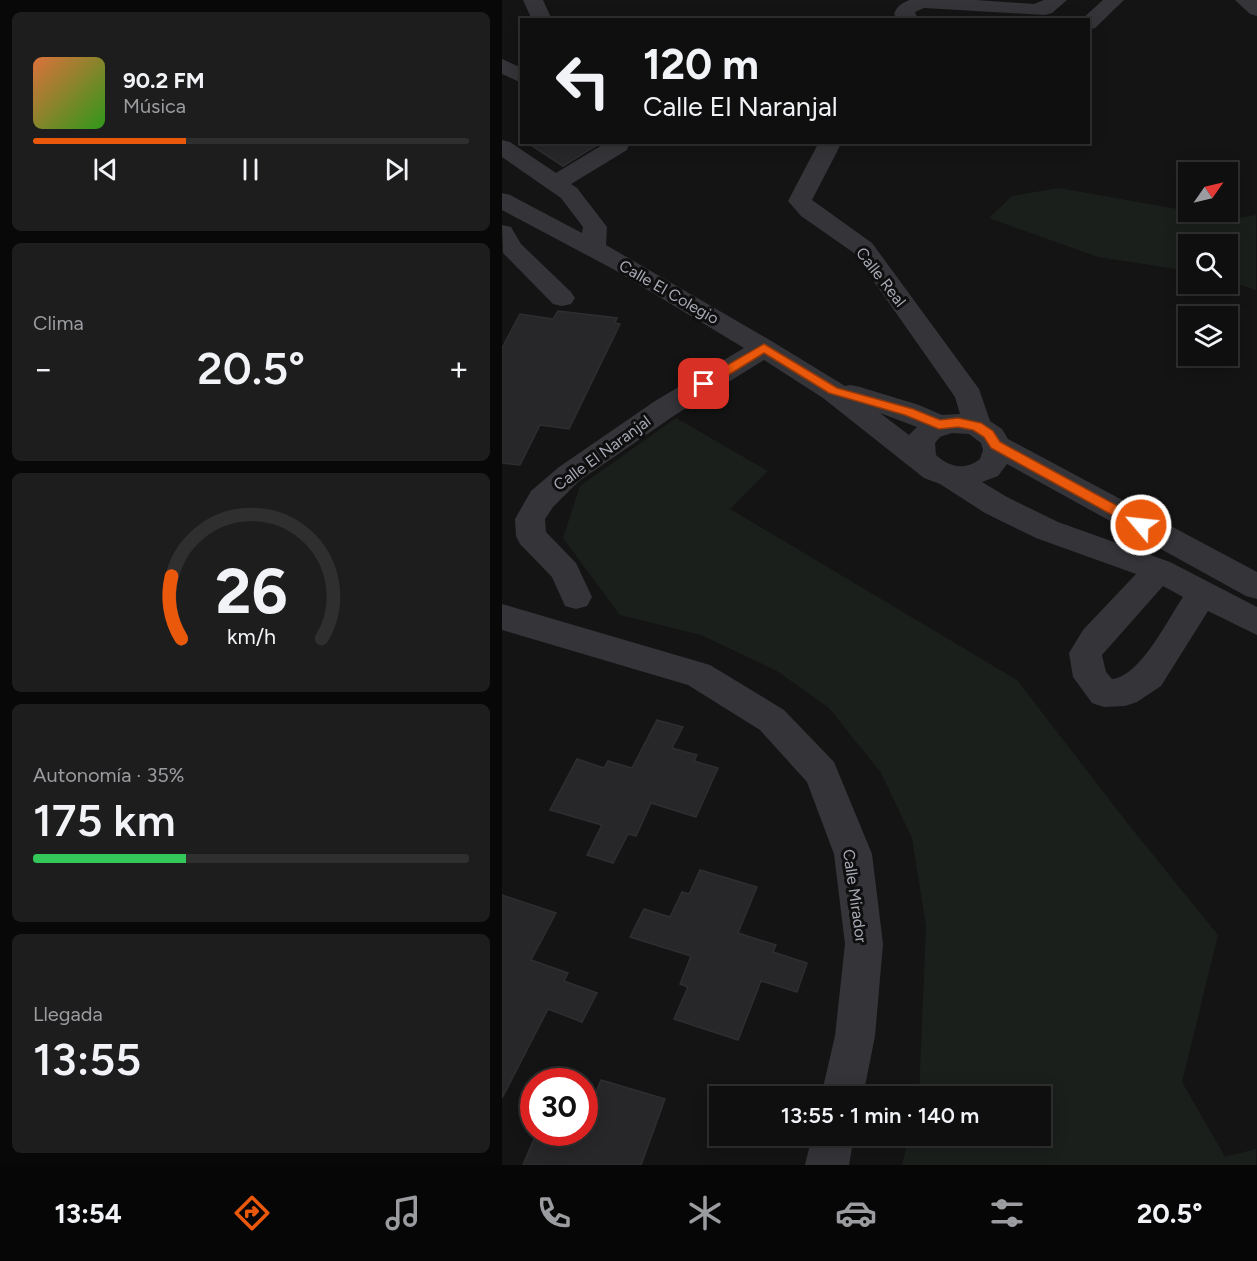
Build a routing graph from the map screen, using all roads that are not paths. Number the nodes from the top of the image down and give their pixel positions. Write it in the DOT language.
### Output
graph roads {
  1 [pos="533,0"];
  2 [pos="1057,0"];
  3 [pos="1114,0"];
  4 [pos="1245,0"];
  5 [pos="1256,10"];
  6 [pos="541,18"];
  7 [pos="907,18"];
  8 [pos="1090,22"];
  9 [pos="502,65"];
  10 [pos="520,76"];
  11 [pos="619,144"];
  12 [pos="830,144"];
  13 [pos="502,147"];
  14 [pos="555,184"];
  15 [pos="506,210"];
  16 [pos="502,232"];
  17 [pos="593,250"];
  18 [pos="562,298"];
  19 [pos="764,348"];
  20 [pos="833,391"];
  21 [pos="939,425"];
  22 [pos="986,436"];
  23 [pos="921,459"];
  24 [pos="951,477"];
  25 [pos="1159,570"];
  26 [pos="1256,587"];
  27 [pos="1202,593"];
  28 [pos="576,597"];
  29 [pos="502,617"];
  30 [pos="1256,622"];
  31 [pos="844,1086"];
  32 [pos="831,1146"];
  33 [pos="827,1165"];
  1 -- 6 [label="street"];
  2 -- 7 [label="street"];
  3 -- 8 [label="street"];
  4 -- 5 [label="street"];
  9 -- 10 [label="street"];
  11 -- 14 [label="street"];
  12 -- 22 [label="street, Calle Real"];
  13 -- 14 [label="street"];
  14 -- 17 [label="street"];
  15 -- 17 [label="street, Calle El Colegio"];
  16 -- 18 [label="street"];
  17 -- 19 [label="street, Calle El Colegio"];
  19 -- 20 [label="street, Calle El Colegio"];
  19 -- 28 [label="street, Calle El Naranjal"];
  20 -- 21 [label="street, Calle El Colegio"];
  20 -- 23 [label="street, Calle El Colegio"];
  21 -- 22 [label="street, Calle El Colegio"];
  21 -- 23 [label="street"];
  22 -- 24 [label="street"];
  22 -- 26 [label="street, Calle El Colegio"];
  23 -- 24 [label="street, Calle El Colegio"];
  24 -- 25 [label="street, Calle El Colegio"];
  25 -- 27 [label="street, Calle El Colegio"];
  25 -- 27 [label="street"];
  27 -- 30 [label="street, Calle El Colegio"];
  29 -- 31 [label="street, Calle Mirador"];
  32 -- 33 [label="street"];
}
